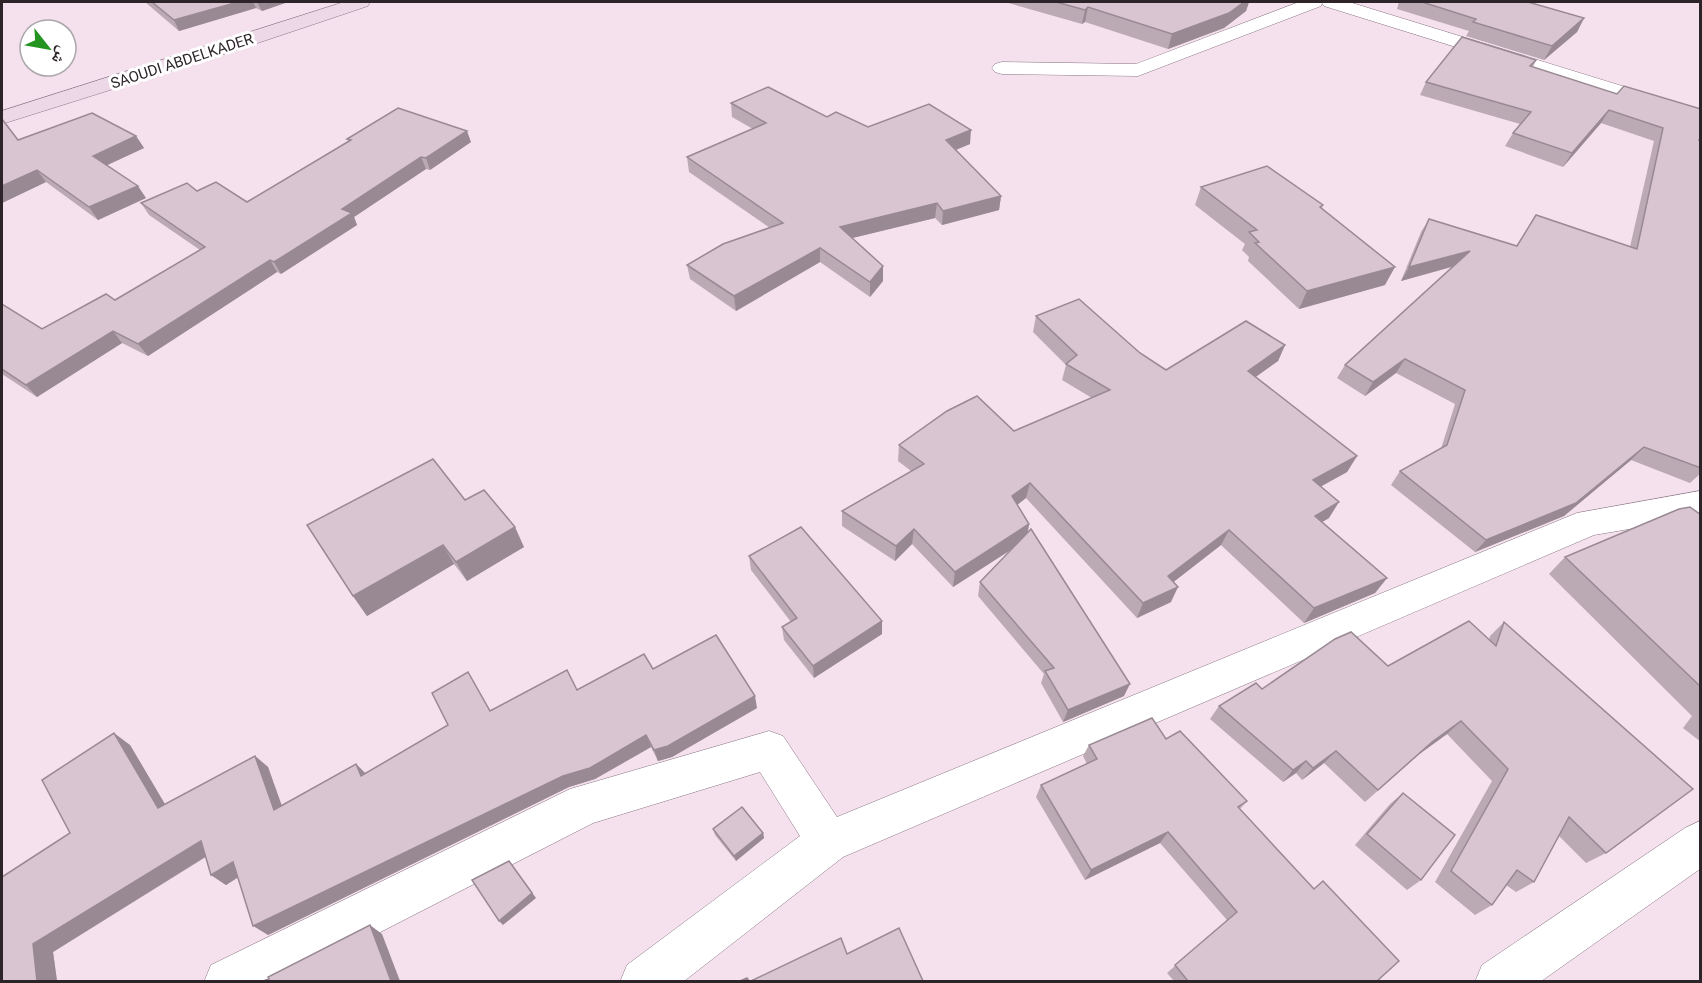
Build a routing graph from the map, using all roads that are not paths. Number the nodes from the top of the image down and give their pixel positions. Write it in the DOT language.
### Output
graph roads {
  1 [pos="361,2"];
  2 [pos="1314,2"];
  3 [pos="1331,2"];
  4 [pos="1002,68"];
  5 [pos="1701,117"];
  6 [pos="2,118"];
  7 [pos="1701,504"];
  8 [pos="828,842"];
  9 [pos="1701,843"];
  10 [pos="228,981"];
  11 [pos="644,981"];
  12 [pos="1499,981"];
  1 -- 6 [label="main road, SAOUDI ABDELKADER"];
  2 -- 4 [label="street"];
  3 -- 5 [label="street"];
  7 -- 8 [label="street"];
  8 -- 10 [label="street"];
  8 -- 11 [label="street"];
  9 -- 12 [label="street"];
}
